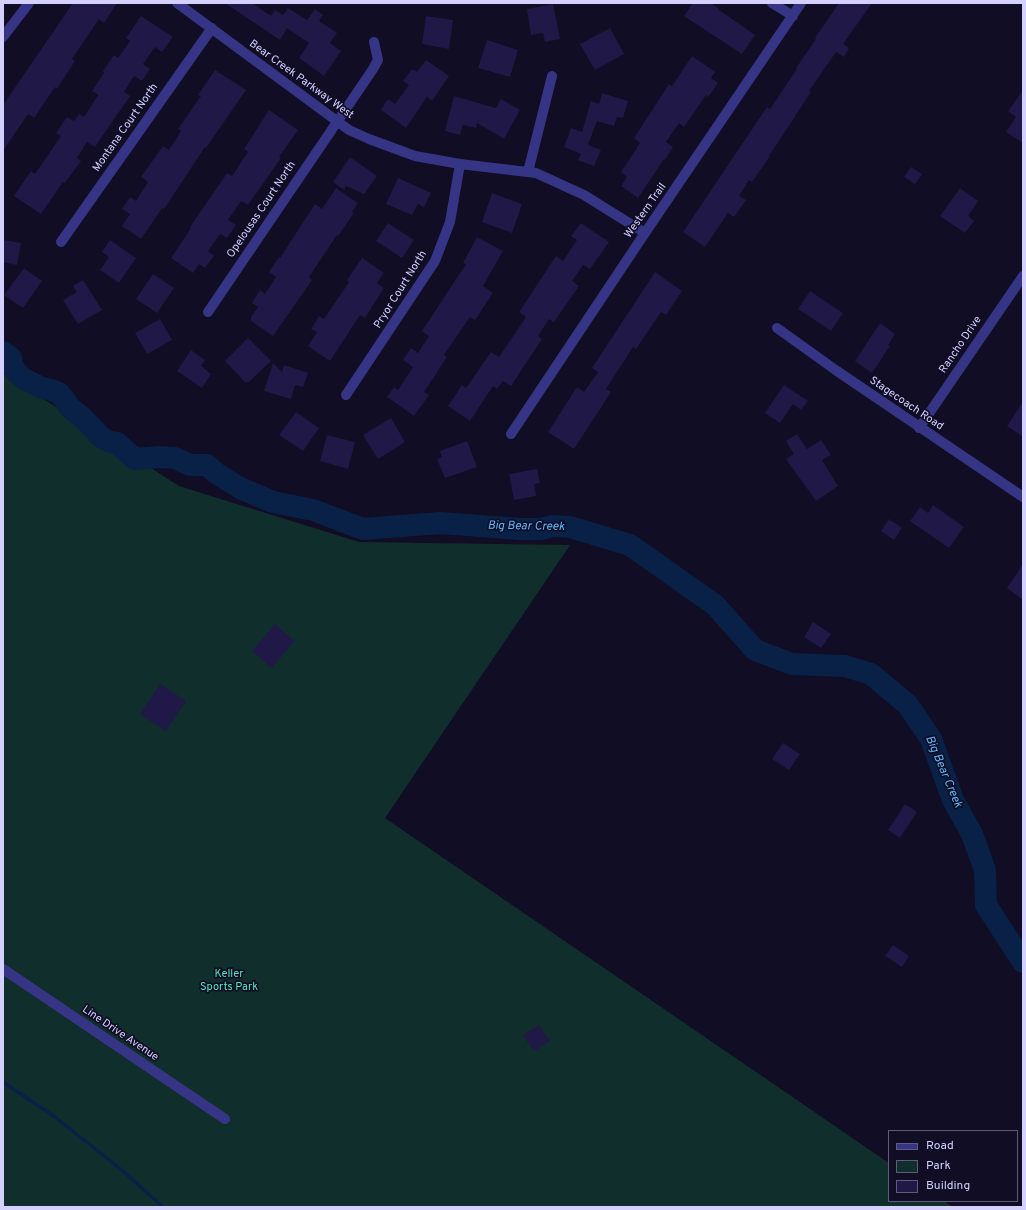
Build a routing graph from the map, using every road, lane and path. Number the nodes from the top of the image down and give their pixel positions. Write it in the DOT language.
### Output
graph roads {
  1 [pos="29,3"];
  2 [pos="177,3"];
  3 [pos="772,3"];
  4 [pos="801,3"];
  5 [pos="793,16"];
  6 [pos="212,28"];
  7 [pos="3,38"];
  8 [pos="374,42"];
  9 [pos="552,76"];
  10 [pos="337,122"];
  11 [pos="460,164"];
  12 [pos="528,172"];
  13 [pos="644,233"];
  14 [pos="61,242"];
  15 [pos="1023,276"];
  16 [pos="208,312"];
  17 [pos="777,328"];
  18 [pos="346,395"];
  19 [pos="919,428"];
  20 [pos="511,434"];
  21 [pos="1023,497"];
  22 [pos="3,969"];
  23 [pos="224,1119"];
  1 -- 7 [label="street"];
  2 -- 6 [label="street, Bear Creek Parkway West"];
  3 -- 5 [label="street"];
  4 -- 5 [label="street, Western Trail"];
  5 -- 13 [label="street, Western Trail"];
  6 -- 10 [label="street, Bear Creek Parkway West"];
  6 -- 14 [label="street, Montana Court North"];
  8 -- 10 [label="street, Opelousas Court North"];
  9 -- 12 [label="street"];
  10 -- 11 [label="street, Bear Creek Parkway West"];
  10 -- 16 [label="street, Opelousas Court North"];
  11 -- 12 [label="street, Bear Creek Parkway West"];
  11 -- 18 [label="street, Pryor Court North"];
  12 -- 13 [label="street, Bear Creek Parkway West"];
  13 -- 20 [label="street, Western Trail"];
  15 -- 19 [label="street, Rancho Drive"];
  17 -- 19 [label="street, Stagecoach Road"];
  19 -- 21 [label="street, Stagecoach Road"];
  22 -- 23 [label="street, Line Drive Avenue"];
}
